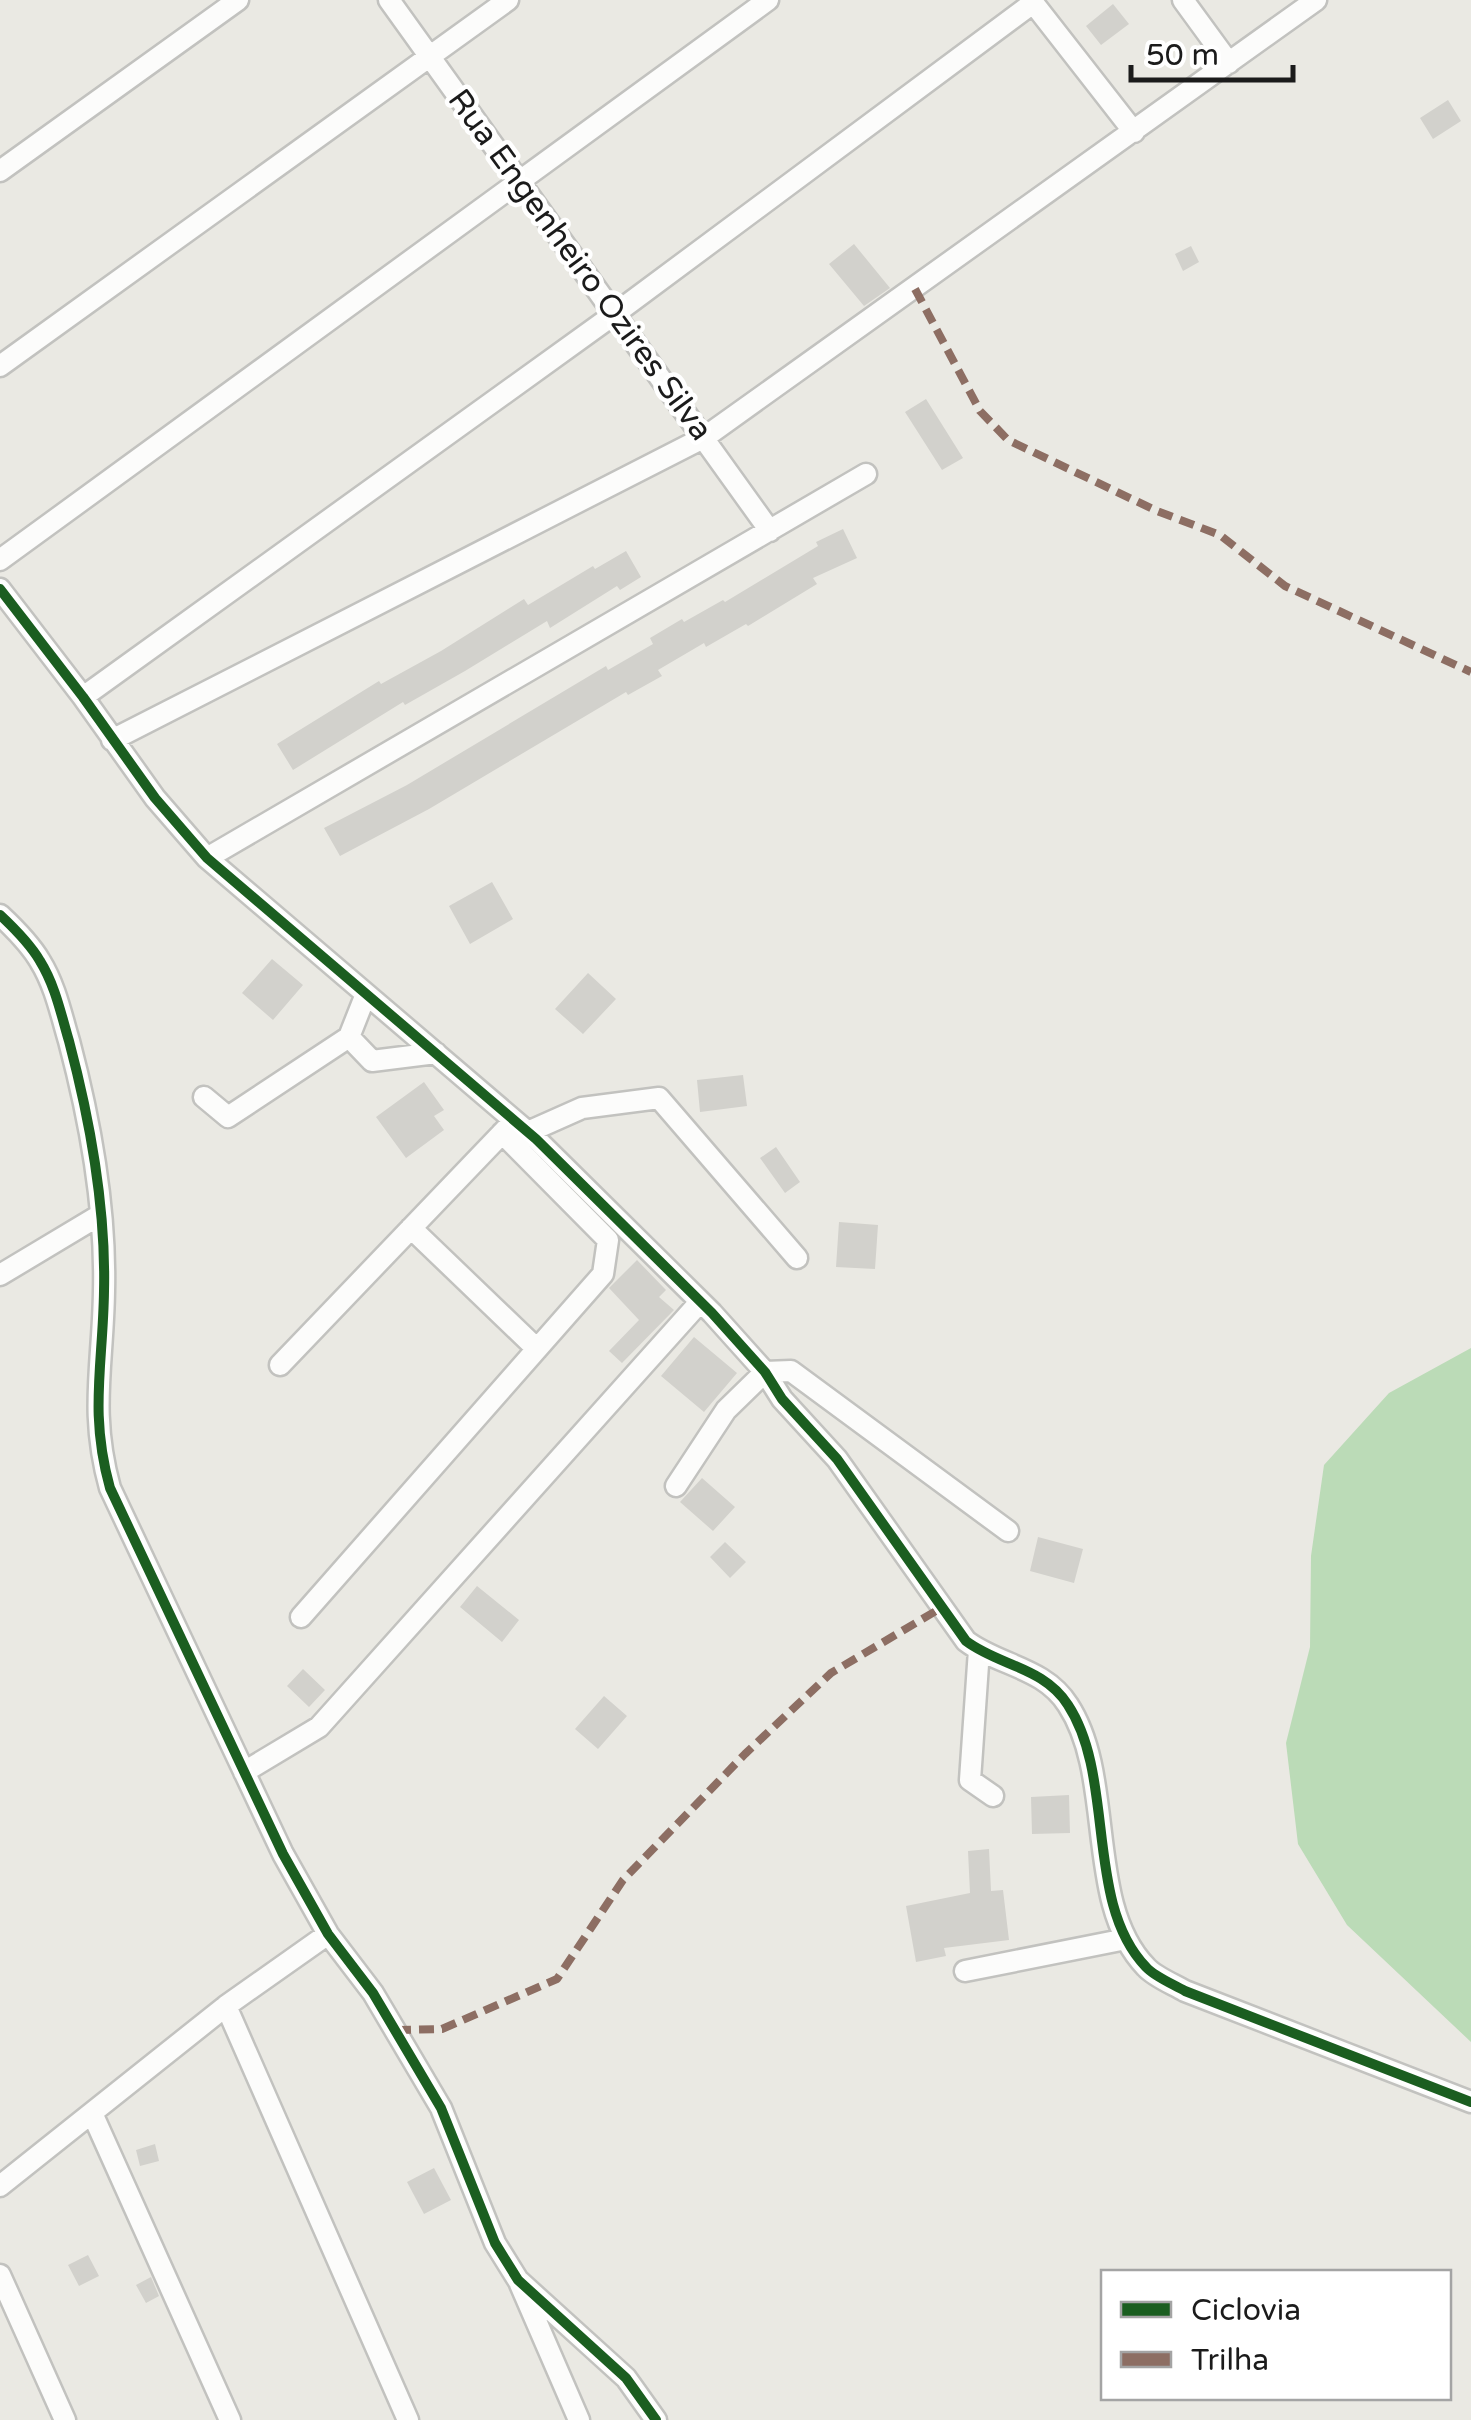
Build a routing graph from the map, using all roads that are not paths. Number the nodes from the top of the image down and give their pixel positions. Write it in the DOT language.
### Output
graph roads {
  1 [pos="238,0"];
  2 [pos="389,0"];
  3 [pos="508,0"];
  4 [pos="768,0"];
  5 [pos="1182,0"];
  6 [pos="1316,0"];
  7 [pos="1032,2"];
  8 [pos="430,56"];
  9 [pos="1229,63"];
  10 [pos="1134,132"];
  11 [pos="0,170"];
  12 [pos="519,184"];
  13 [pos="616,313"];
  14 [pos="0,366"];
  15 [pos="706,438"];
  16 [pos="866,474"];
  17 [pos="770,531"];
  18 [pos="0,560"];
  19 [pos="0,589"];
  20 [pos="83,697"];
  21 [pos="112,740"];
  22 [pos="206,858"];
  23 [pos="0,915"];
  24 [pos="366,994"];
  25 [pos="350,1038"];
  26 [pos="436,1054"];
  27 [pos="204,1097"];
  28 [pos="515,1128"];
  29 [pos="100,1215"];
  30 [pos="411,1228"];
  31 [pos="797,1258"];
  32 [pos="0,1275"];
  33 [pos="700,1302"];
  34 [pos="537,1349"];
  35 [pos="280,1365"];
  36 [pos="765,1372"];
  37 [pos="676,1486"];
  38 [pos="1008,1531"];
  39 [pos="301,1618"];
  40 [pos="979,1650"];
  41 [pos="244,1772"];
  42 [pos="994,1796"];
  43 [pos="328,1934"];
  44 [pos="1126,1939"];
  45 [pos="965,1971"];
  46 [pos="226,2006"];
  47 [pos="1471,2102"];
  48 [pos="92,2113"];
  49 [pos="0,2186"];
  50 [pos="0,2275"];
  51 [pos="518,2280"];
  52 [pos="65,2420"];
  53 [pos="230,2420"];
  54 [pos="408,2420"];
  55 [pos="578,2420"];
  56 [pos="656,2420"];
  1 -- 11 [label="street"];
  2 -- 8 [label="street, Rua Engenheiro Ozires Silva"];
  3 -- 8 [label="street"];
  4 -- 12 [label="street"];
  5 -- 9 [label="street"];
  6 -- 9 [label="street"];
  7 -- 10 [label="street"];
  7 -- 13 [label="street"];
  8 -- 12 [label="street, Rua Engenheiro Ozires Silva"];
  8 -- 14 [label="street"];
  9 -- 10 [label="street"];
  10 -- 15 [label="street"];
  12 -- 13 [label="street, Rua Engenheiro Ozires Silva"];
  12 -- 18 [label="street"];
  13 -- 15 [label="street, Rua Engenheiro Ozires Silva"];
  13 -- 20 [label="street"];
  15 -- 17 [label="street, Rua Engenheiro Ozires Silva"];
  15 -- 21 [label="street"];
  16 -- 17 [label="street"];
  17 -- 22 [label="street"];
  19 -- 20 [label="street"];
  20 -- 21 [label="street"];
  21 -- 22 [label="street"];
  22 -- 24 [label="street"];
  23 -- 29 [label="street"];
  24 -- 25 [label="street"];
  24 -- 26 [label="street"];
  25 -- 26 [label="street"];
  25 -- 27 [label="street"];
  26 -- 28 [label="street"];
  28 -- 30 [label="street"];
  28 -- 31 [label="street"];
  28 -- 33 [label="street"];
  28 -- 34 [label="street"];
  29 -- 32 [label="street"];
  29 -- 41 [label="street"];
  30 -- 34 [label="street"];
  30 -- 35 [label="street"];
  33 -- 36 [label="street"];
  33 -- 41 [label="street"];
  34 -- 39 [label="street"];
  36 -- 37 [label="street"];
  36 -- 38 [label="street"];
  36 -- 40 [label="street"];
  40 -- 42 [label="street"];
  40 -- 44 [label="street"];
  41 -- 43 [label="street"];
  43 -- 46 [label="street"];
  43 -- 51 [label="street"];
  44 -- 45 [label="street"];
  44 -- 47 [label="street"];
  46 -- 48 [label="street"];
  46 -- 54 [label="street"];
  48 -- 49 [label="street"];
  48 -- 53 [label="street"];
  50 -- 52 [label="street"];
  51 -- 55 [label="street"];
  51 -- 56 [label="street"];
}
